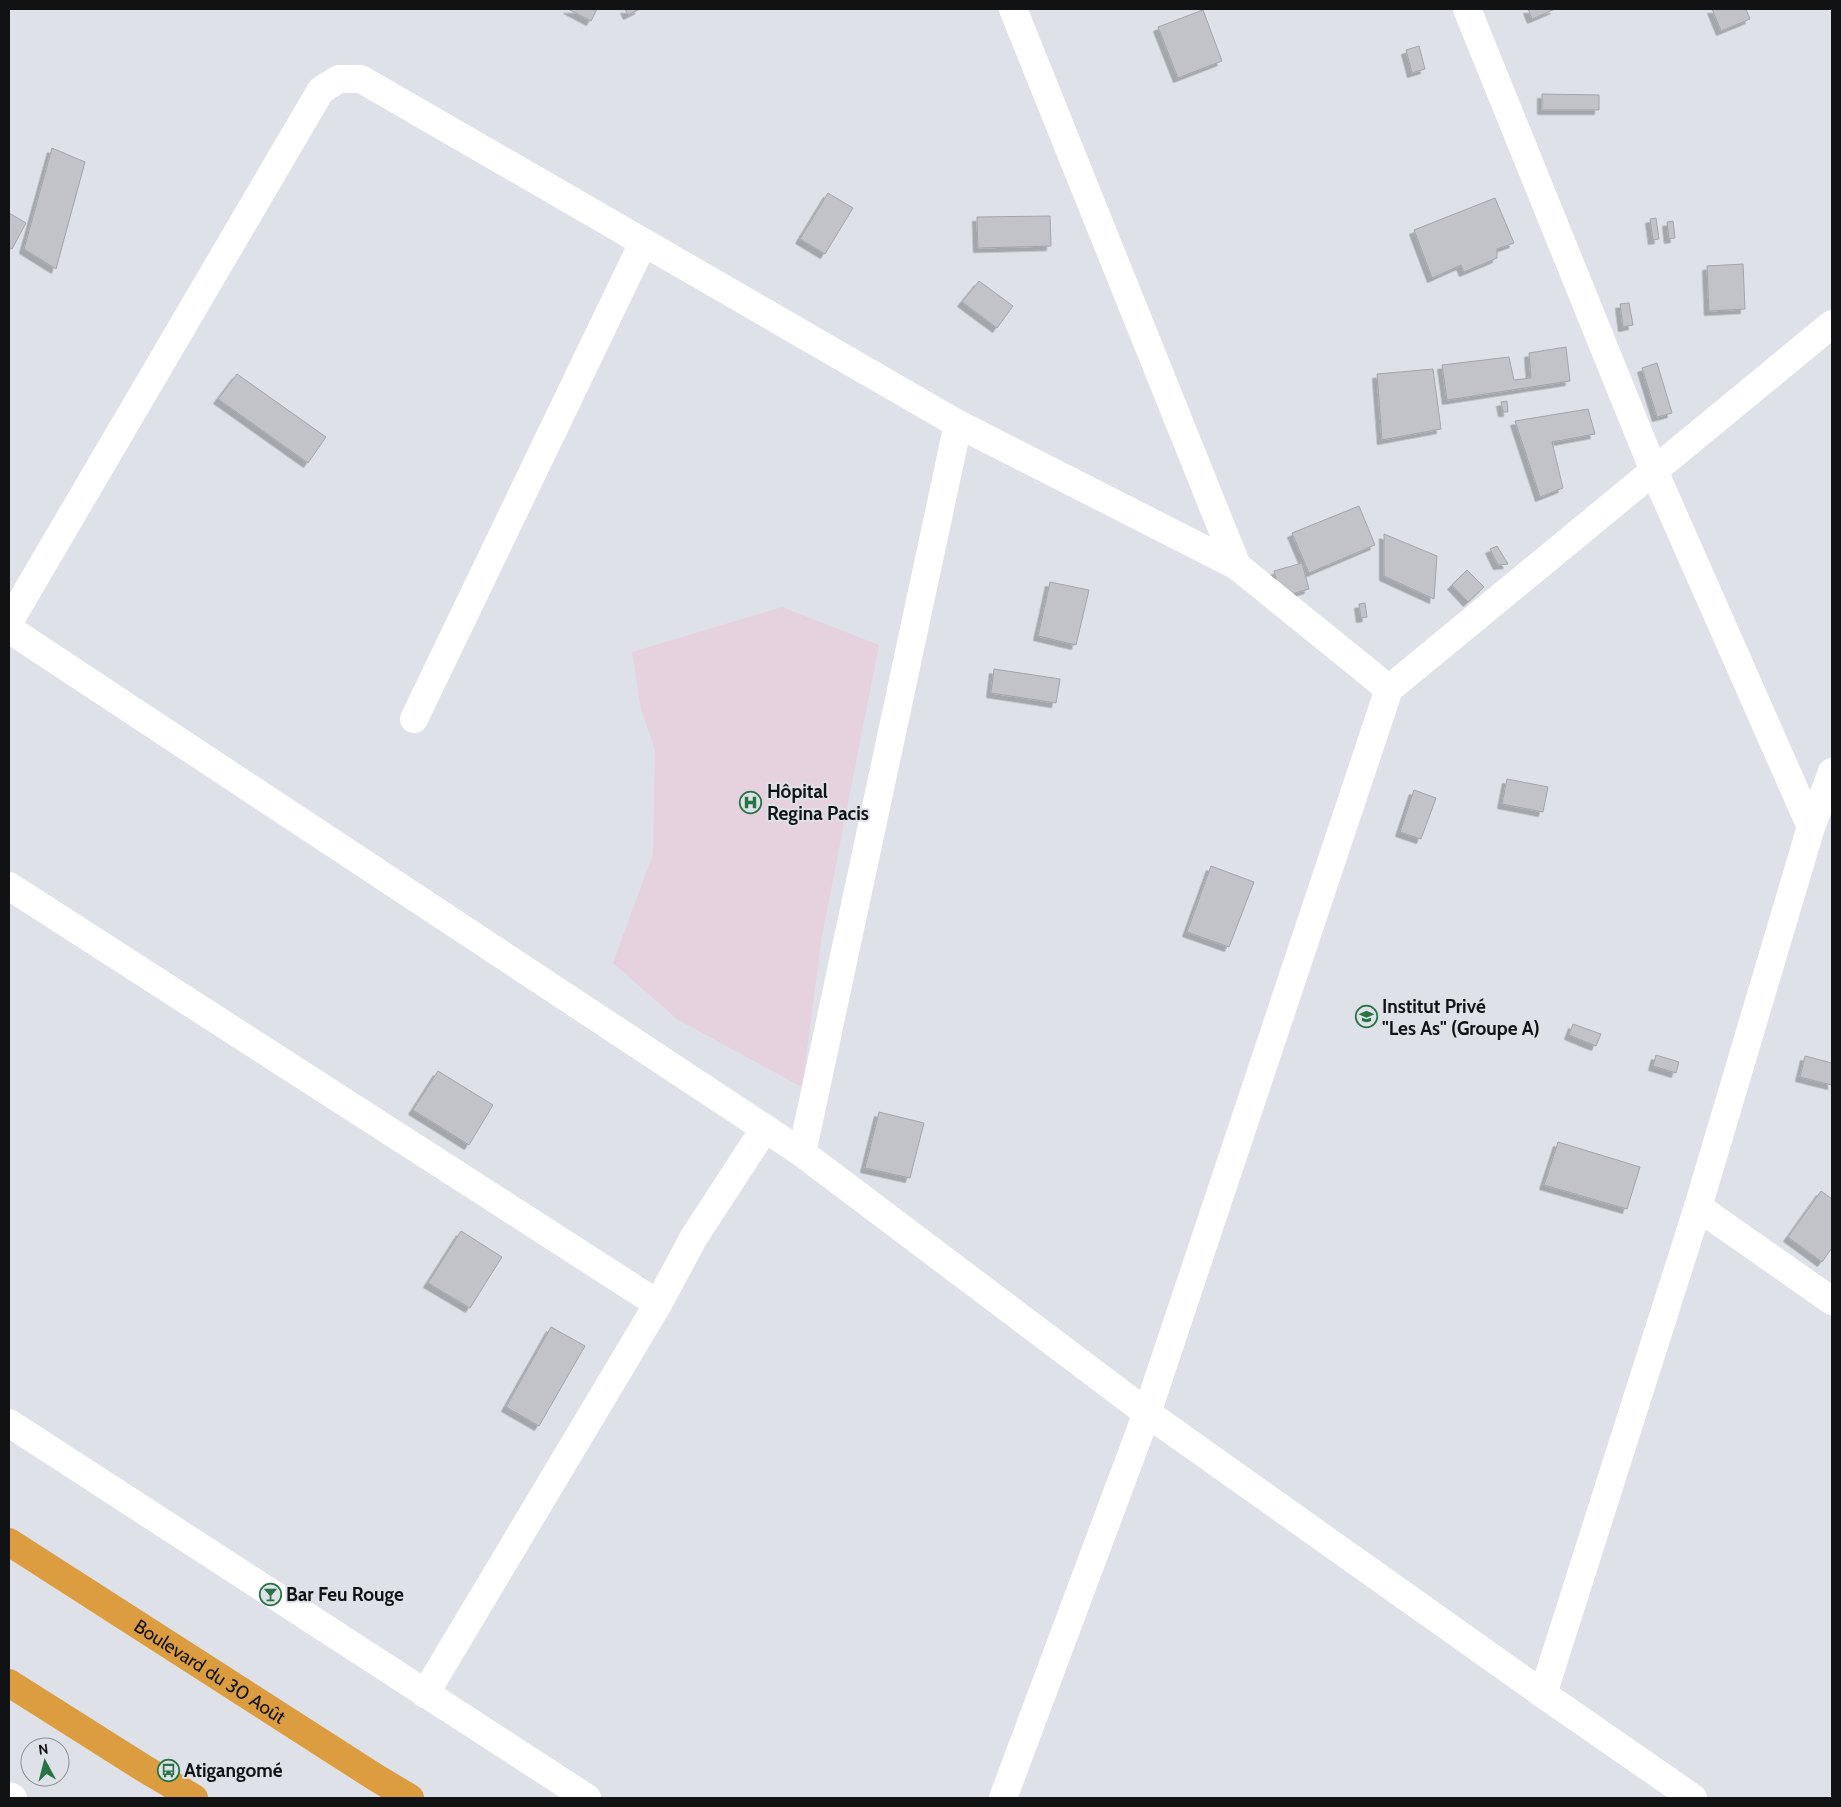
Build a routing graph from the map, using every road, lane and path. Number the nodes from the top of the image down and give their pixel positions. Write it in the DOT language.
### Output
graph roads {
  1 [pos="1013,9"];
  2 [pos="1467,9"];
  3 [pos="643,243"];
  4 [pos="1832,324"];
  5 [pos="958,424"];
  6 [pos="1654,471"];
  7 [pos="1237,566"];
  8 [pos="9,622"];
  9 [pos="9,629"];
  10 [pos="1389,690"];
  11 [pos="414,719"];
  12 [pos="1832,772"];
  13 [pos="1811,827"];
  14 [pos="9,886"];
  15 [pos="766,1128"];
  16 [pos="802,1153"];
  17 [pos="1698,1207"];
  18 [pos="1832,1301"];
  19 [pos="658,1304"];
  20 [pos="1147,1413"];
  21 [pos="9,1423"];
  22 [pos="9,1542"];
  23 [pos="9,1683"];
  24 [pos="425,1694"];
  25 [pos="1543,1694"];
  26 [pos="9,1796"];
  27 [pos="13,1798"];
  28 [pos="194,1798"];
  29 [pos="410,1798"];
  30 [pos="587,1798"];
  31 [pos="1003,1798"];
  32 [pos="1693,1798"];
  1 -- 7 [label="street"];
  2 -- 6 [label="street"];
  3 -- 5 [label="street"];
  3 -- 8 [label="street"];
  3 -- 11 [label="street"];
  4 -- 6 [label="street"];
  5 -- 7 [label="street"];
  5 -- 16 [label="street"];
  6 -- 10 [label="street"];
  6 -- 13 [label="street"];
  7 -- 10 [label="street"];
  9 -- 15 [label="street"];
  10 -- 20 [label="street"];
  12 -- 13 [label="street"];
  13 -- 17 [label="street"];
  14 -- 19 [label="street"];
  15 -- 16 [label="street"];
  15 -- 19 [label="street"];
  16 -- 20 [label="street"];
  17 -- 18 [label="street"];
  17 -- 25 [label="street"];
  19 -- 24 [label="street"];
  20 -- 25 [label="street"];
  20 -- 31 [label="street"];
  21 -- 24 [label="street"];
  22 -- 29 [label="highway, Boulevard du 30 Août"];
  23 -- 28 [label="highway"];
  24 -- 30 [label="street"];
  25 -- 32 [label="street"];
  26 -- 27 [label="street"];
}
